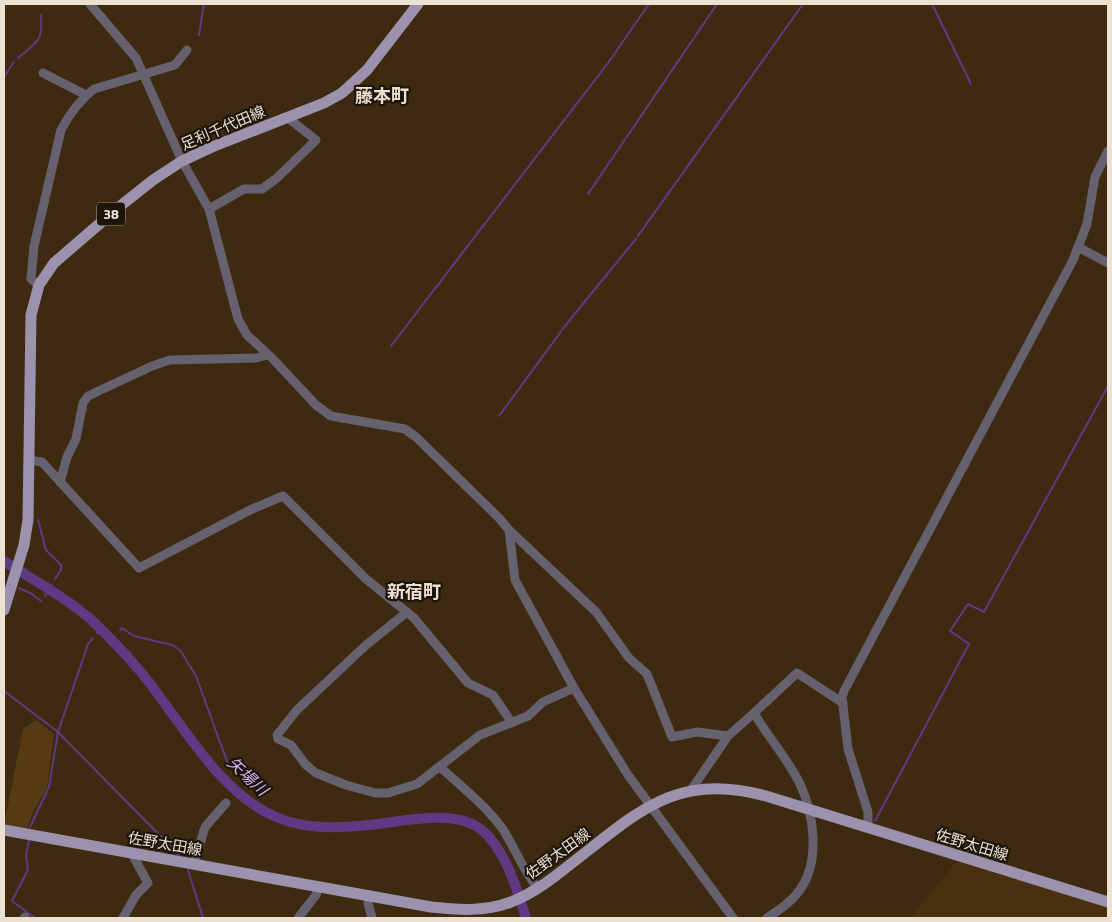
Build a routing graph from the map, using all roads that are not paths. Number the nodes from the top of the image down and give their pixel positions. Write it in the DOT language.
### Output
graph roads {
  1 [pos="90,4"];
  2 [pos="418,4"];
  3 [pos="187,50"];
  4 [pos="43,73"];
  5 [pos="144,74"];
  6 [pos="86,95"];
  7 [pos="288,118"];
  8 [pos="1108,151"];
  9 [pos="182,161"];
  10 [pos="209,209"];
  11 [pos="1078,247"];
  12 [pos="1108,263"];
  13 [pos="39,284"];
  14 [pos="267,355"];
  15 [pos="30,460"];
  16 [pos="60,482"];
  17 [pos="509,530"];
  18 [pos="4,610"];
  19 [pos="407,612"];
  20 [pos="574,688"];
  21 [pos="843,703"];
  22 [pos="754,713"];
  23 [pos="512,723"];
  24 [pos="728,736"];
  25 [pos="440,767"];
  26 [pos="691,790"];
  27 [pos="226,803"];
  28 [pos="650,805"];
  29 [pos="808,809"];
  30 [pos="868,828"];
  31 [pos="4,830"];
  32 [pos="132,854"];
  33 [pos="194,864"];
  34 [pos="318,886"];
  35 [pos="538,889"];
  36 [pos="369,895"];
  37 [pos="1108,902"];
  38 [pos="123,918"];
  39 [pos="298,918"];
  40 [pos="372,918"];
  41 [pos="733,918"];
  42 [pos="768,918"];
  1 -- 5 [label="street"];
  2 -- 7 [label="main road, 足利千代田線 / 38"];
  3 -- 5 [label="street"];
  4 -- 6 [label="street"];
  5 -- 6 [label="street"];
  5 -- 9 [label="street"];
  6 -- 13 [label="street"];
  7 -- 9 [label="main road, 足利千代田線 / 38"];
  7 -- 10 [label="street"];
  8 -- 11 [label="street"];
  9 -- 10 [label="street"];
  9 -- 13 [label="main road, 足利千代田線 / 38"];
  10 -- 14 [label="street"];
  11 -- 12 [label="street"];
  11 -- 21 [label="street"];
  13 -- 15 [label="main road, 足利千代田線 / 38"];
  14 -- 16 [label="street"];
  14 -- 17 [label="street"];
  15 -- 16 [label="street"];
  15 -- 18 [label="main road, 足利千代田線 / 38"];
  16 -- 19 [label="street"];
  17 -- 20 [label="street"];
  17 -- 24 [label="street"];
  19 -- 23 [label="street"];
  19 -- 25 [label="street"];
  20 -- 23 [label="street"];
  20 -- 28 [label="street"];
  21 -- 22 [label="street"];
  21 -- 30 [label="street"];
  22 -- 24 [label="street"];
  22 -- 29 [label="street"];
  23 -- 25 [label="street"];
  24 -- 26 [label="street"];
  25 -- 35 [label="street"];
  26 -- 28 [label="main road, 佐野太田線"];
  26 -- 29 [label="main road, 佐野太田線"];
  27 -- 33 [label="street"];
  28 -- 35 [label="main road, 佐野太田線"];
  28 -- 41 [label="street"];
  29 -- 30 [label="main road, 佐野太田線"];
  29 -- 42 [label="street"];
  30 -- 37 [label="main road, 佐野太田線"];
  31 -- 32 [label="main road, 佐野太田線"];
  32 -- 33 [label="main road, 佐野太田線"];
  32 -- 38 [label="street"];
  33 -- 34 [label="main road, 佐野太田線"];
  34 -- 36 [label="main road, 佐野太田線"];
  34 -- 39 [label="street"];
  35 -- 36 [label="main road, 佐野太田線"];
  36 -- 40 [label="street"];
}
